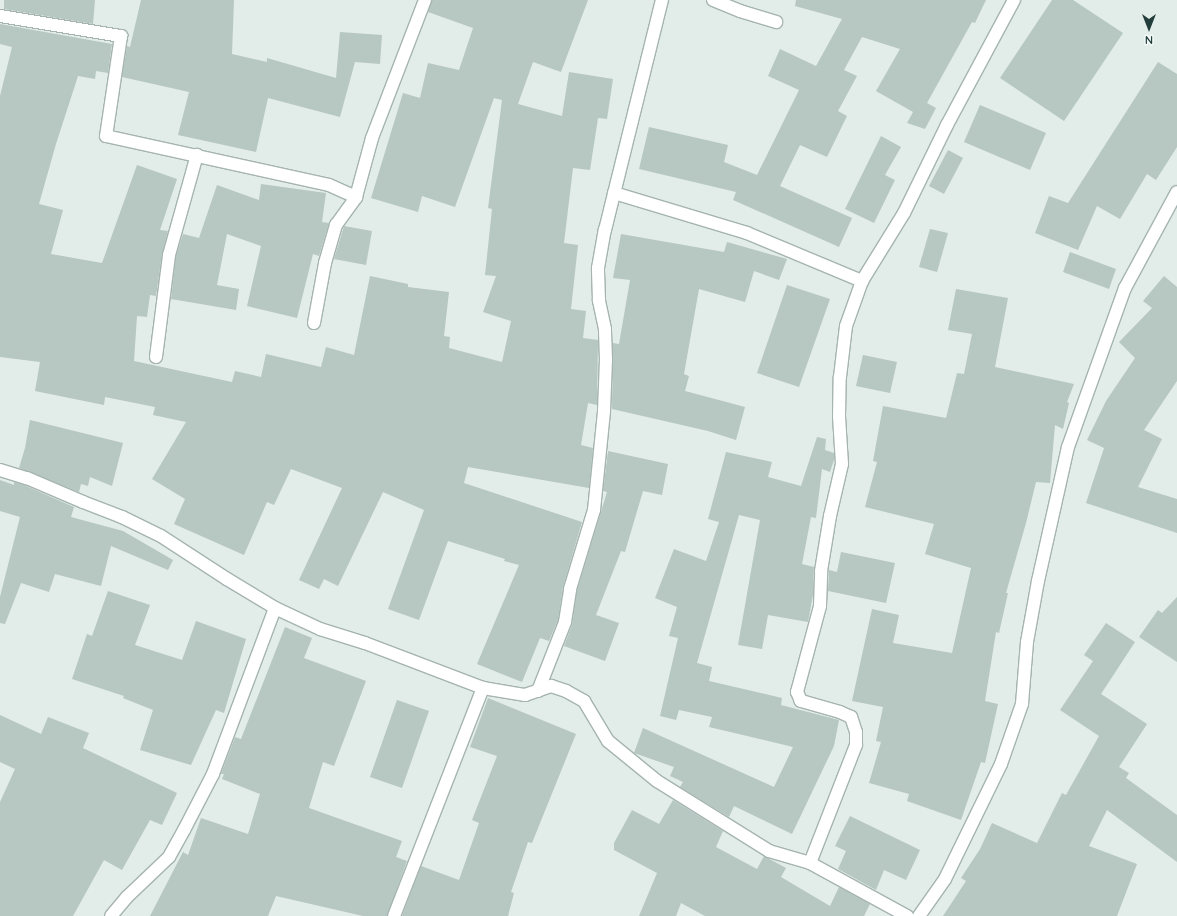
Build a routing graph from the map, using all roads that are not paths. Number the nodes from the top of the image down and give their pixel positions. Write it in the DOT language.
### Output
graph roads {
  1 [pos="425,0"];
  2 [pos="662,0"];
  3 [pos="713,0"];
  4 [pos="1014,0"];
  5 [pos="0,16"];
  6 [pos="776,22"];
  7 [pos="197,155"];
  8 [pos="1177,192"];
  9 [pos="614,193"];
  10 [pos="356,197"];
  11 [pos="862,281"];
  12 [pos="314,323"];
  13 [pos="156,357"];
  14 [pos="0,470"];
  15 [pos="275,608"];
  16 [pos="483,688"];
  17 [pos="538,691"];
  18 [pos="810,864"];
  19 [pos="111,916"];
  20 [pos="394,916"];
  21 [pos="907,916"];
  22 [pos="919,916"];
  1 -- 10 [label="street"];
  2 -- 9 [label="street"];
  3 -- 6 [label="street"];
  4 -- 11 [label="street"];
  5 -- 7 [label="street"];
  7 -- 10 [label="street"];
  7 -- 13 [label="street"];
  8 -- 22 [label="street"];
  9 -- 11 [label="street"];
  9 -- 17 [label="street"];
  10 -- 12 [label="street"];
  11 -- 18 [label="street"];
  14 -- 15 [label="street"];
  15 -- 16 [label="street"];
  15 -- 19 [label="street"];
  16 -- 17 [label="street"];
  16 -- 20 [label="street"];
  17 -- 18 [label="street"];
  18 -- 21 [label="street"];
}
